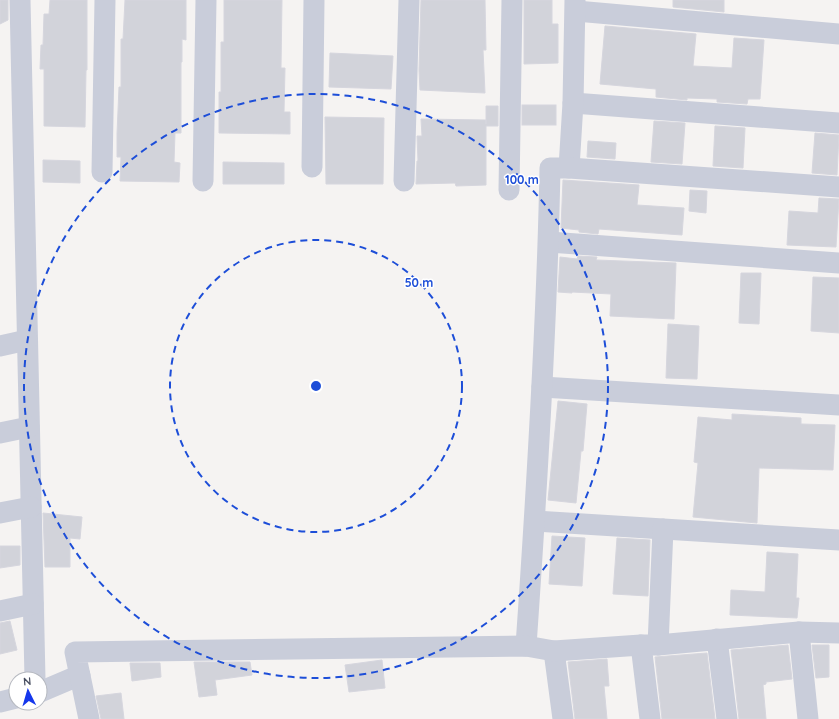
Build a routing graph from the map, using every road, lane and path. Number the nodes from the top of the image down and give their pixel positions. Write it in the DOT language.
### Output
graph roads {
  1 [pos="20,0"];
  2 [pos="105,0"];
  3 [pos="206,0"];
  4 [pos="314,0"];
  5 [pos="409,0"];
  6 [pos="512,0"];
  7 [pos="576,6"];
  8 [pos="839,34"];
  9 [pos="574,104"];
  10 [pos="839,123"];
  11 [pos="312,167"];
  12 [pos="569,168"];
  13 [pos="102,172"];
  14 [pos="203,181"];
  15 [pos="404,181"];
  16 [pos="839,187"];
  17 [pos="509,190"];
  18 [pos="549,242"];
  19 [pos="839,263"];
  20 [pos="27,340"];
  21 [pos="0,345"];
  22 [pos="542,387"];
  23 [pos="839,405"];
  24 [pos="29,427"];
  25 [pos="0,433"];
  26 [pos="31,507"];
  27 [pos="0,513"];
  28 [pos="535,521"];
  29 [pos="663,530"];
  30 [pos="839,540"];
  31 [pos="33,604"];
  32 [pos="0,611"];
  33 [pos="799,632"];
  34 [pos="839,632"];
  35 [pos="716,639"];
  36 [pos="650,645"];
  37 [pos="526,646"];
  38 [pos="554,651"];
  39 [pos="35,671"];
  40 [pos="80,675"];
  41 [pos="48,689"];
  42 [pos="89,719"];
  43 [pos="563,719"];
  44 [pos="650,719"];
  45 [pos="727,719"];
  46 [pos="808,719"];
  1 -- 20 [label="street"];
  2 -- 13 [label="street"];
  3 -- 14 [label="street"];
  4 -- 11 [label="street"];
  5 -- 15 [label="street"];
  6 -- 17 [label="street"];
  7 -- 8 [label="street"];
  7 -- 9 [label="street"];
  9 -- 10 [label="street"];
  9 -- 12 [label="street"];
  12 -- 16 [label="street"];
  12 -- 18 [label="street"];
  18 -- 19 [label="street"];
  18 -- 22 [label="street"];
  20 -- 21 [label="street"];
  20 -- 24 [label="street"];
  22 -- 23 [label="street"];
  22 -- 28 [label="street"];
  24 -- 25 [label="street"];
  24 -- 26 [label="street"];
  26 -- 27 [label="street"];
  26 -- 31 [label="street"];
  28 -- 29 [label="street"];
  28 -- 37 [label="street"];
  29 -- 30 [label="street"];
  29 -- 36 [label="street"];
  31 -- 32 [label="street"];
  31 -- 39 [label="street"];
  33 -- 34 [label="street"];
  33 -- 35 [label="street"];
  33 -- 46 [label="street"];
  35 -- 36 [label="street"];
  35 -- 45 [label="street"];
  36 -- 38 [label="street"];
  36 -- 44 [label="street"];
  37 -- 38 [label="street"];
  37 -- 40 [label="street"];
  38 -- 43 [label="street"];
  40 -- 41 [label="street"];
  40 -- 42 [label="street"];
}
